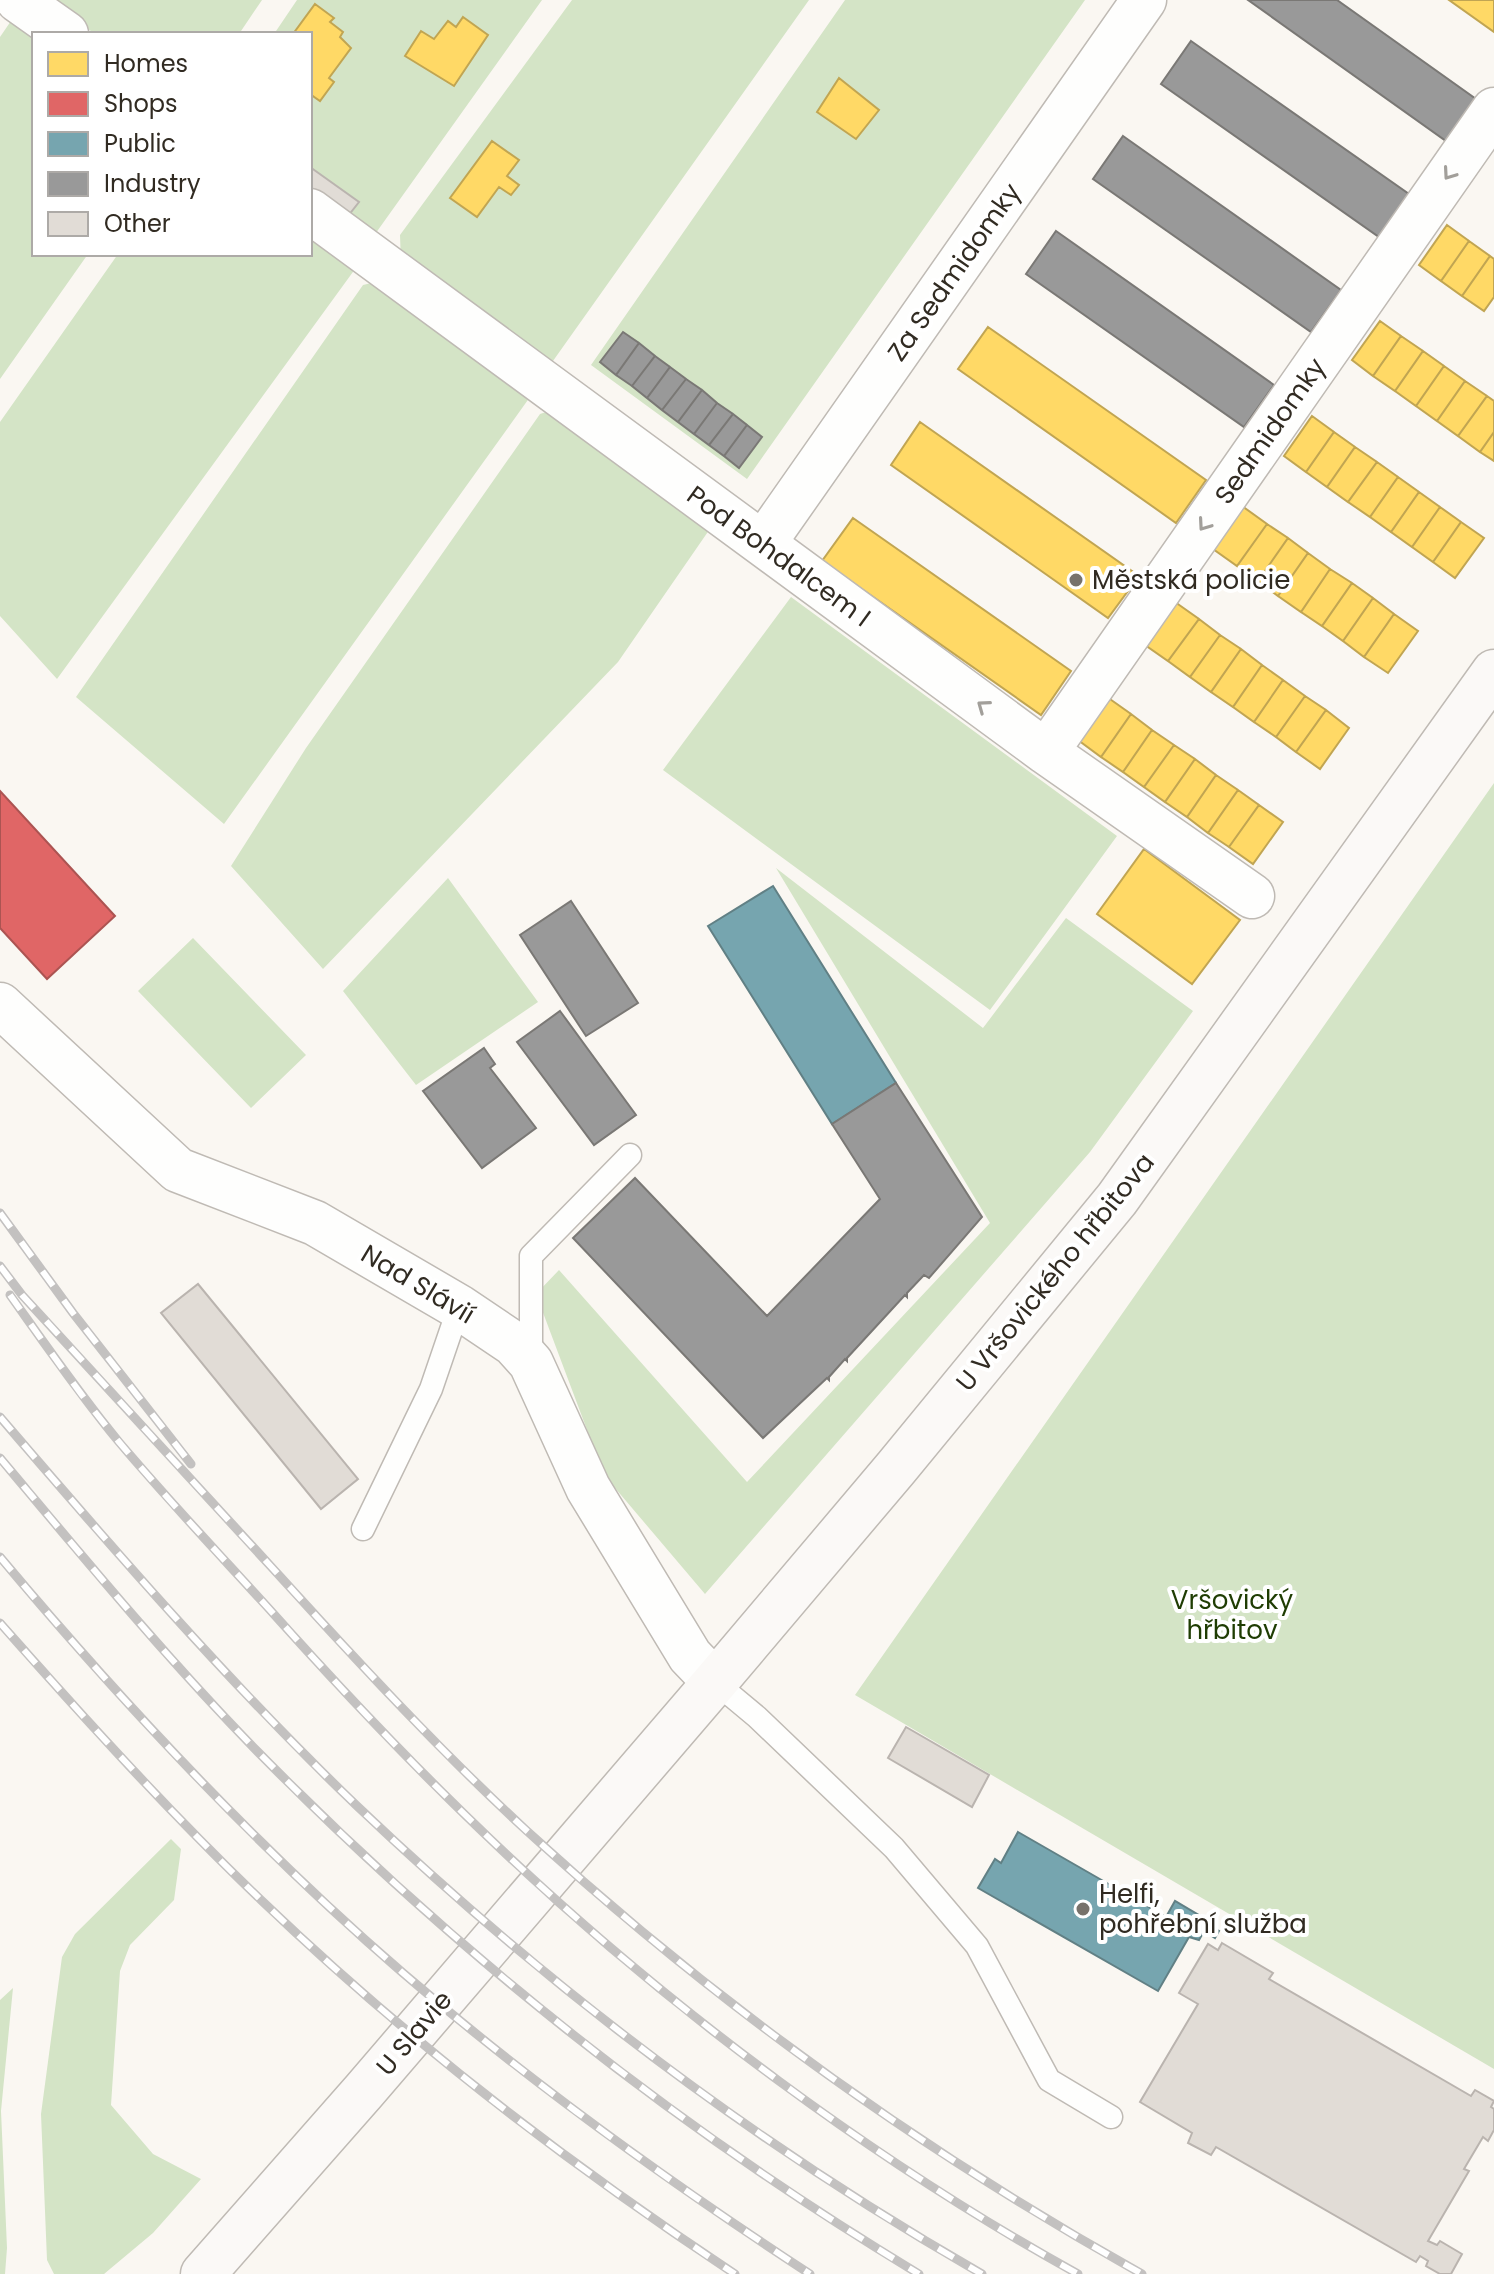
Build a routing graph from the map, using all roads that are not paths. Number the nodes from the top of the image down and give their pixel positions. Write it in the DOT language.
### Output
graph roads {
  1 [pos="18,0"];
  2 [pos="1144,0"];
  3 [pos="63,32"];
  4 [pos="1494,110"];
  5 [pos="312,212"];
  6 [pos="763,544"];
  7 [pos="1494,672"];
  8 [pos="1046,752"];
  9 [pos="1252,896"];
  10 [pos="0,1005"];
  11 [pos="630,1155"];
  12 [pos="459,1307"];
  13 [pos="531,1363"];
  14 [pos="363,1529"];
  15 [pos="715,1682"];
  16 [pos="577,1842"];
  17 [pos="1111,2117"];
  18 [pos="248,2222"];
  19 [pos="186,2274"];
  20 [pos="203,2274"];
  21 [pos="223,2274"];
  1 -- 3 [label="street"];
  2 -- 6 [label="street, Za Sedmidomky"];
  4 -- 8 [label="street, Sedmidomky, one-way"];
  5 -- 6 [label="street, Pod Bohdalcem I"];
  8 -- 6 [label="street, Pod Bohdalcem I, one-way"];
  7 -- 15 [label="main road, U Vršovického hřbitova"];
  8 -- 9 [label="street, Pod Bohdalcem I"];
  10 -- 12 [label="street, Nad Slávií"];
  11 -- 13 [label="lane"];
  12 -- 13 [label="street, Nad Slávií"];
  12 -- 14 [label="lane"];
  13 -- 15 [label="street, Nad Slávií"];
  15 -- 16 [label="main road, U Vršovického hřbitova"];
  15 -- 17 [label="lane"];
  16 -- 18 [label="main road, U Slavie"];
  18 -- 19 [label="main road, U Slavie"];
  18 -- 20 [label="main road, U Slavie"];
  18 -- 21 [label="lane"];
}
